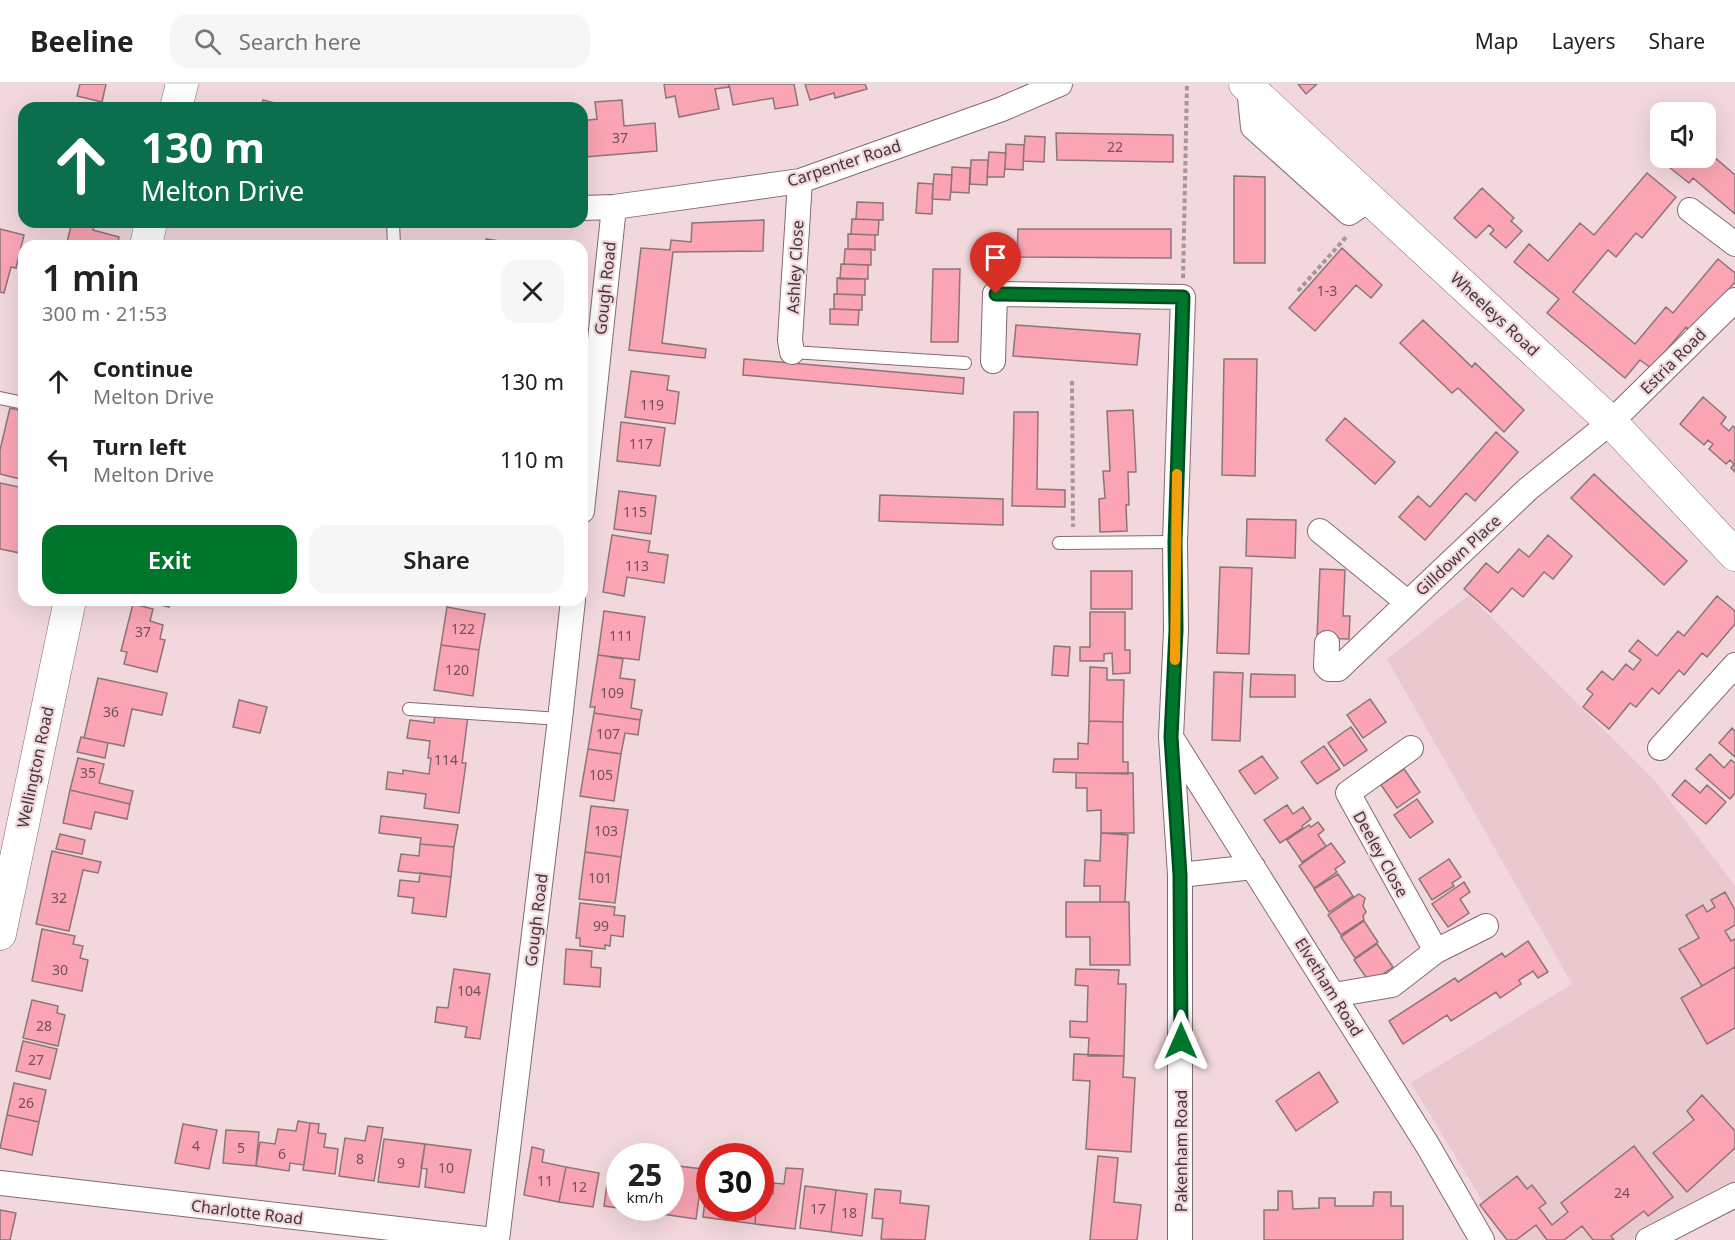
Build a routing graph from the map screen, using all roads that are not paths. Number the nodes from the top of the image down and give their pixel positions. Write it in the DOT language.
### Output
graph roads {
  1 [pos="182,84"];
  2 [pos="1060,84"];
  3 [pos="1247,86"];
  4 [pos="178,102"];
  5 [pos="800,181"];
  6 [pos="614,207"];
  7 [pos="588,208"];
  8 [pos="1690,210"];
  9 [pos="1735,244"];
  10 [pos="1735,300"];
  11 [pos="792,352"];
  12 [pos="993,361"];
  13 [pos="965,363"];
  14 [pos="0,398"];
  15 [pos="18,402"];
  16 [pos="1611,422"];
  17 [pos="588,454"];
  18 [pos="1320,531"];
  19 [pos="1175,542"];
  20 [pos="1059,543"];
  21 [pos="1733,547"];
  22 [pos="1407,602"];
  23 [pos="69,606"];
  24 [pos="572,606"];
  25 [pos="1327,643"];
  26 [pos="1735,665"];
  27 [pos="409,709"];
  28 [pos="560,719"];
  29 [pos="1171,737"];
  30 [pos="1411,748"];
  31 [pos="1660,748"];
  32 [pos="1253,867"];
  33 [pos="1180,875"];
  34 [pos="1486,926"];
  35 [pos="0,934"];
  36 [pos="1436,951"];
  37 [pos="1334,995"];
  38 [pos="0,1183"];
  39 [pos="1735,1195"];
  40 [pos="495,1240"];
  41 [pos="1180,1240"];
  42 [pos="1482,1240"];
  43 [pos="1648,1240"];
  1 -- 4 [label="street"];
  2 -- 5 [label="street, Carpenter Road"];
  3 -- 16 [label="street, Wheeleys Road"];
  5 -- 6 [label="street, Carpenter Road"];
  5 -- 11 [label="street, Ashley Close"];
  6 -- 7 [label="street, Carpenter Road"];
  6 -- 17 [label="street, Gough Road"];
  8 -- 9 [label="street"];
  10 -- 16 [label="street, Estria Road"];
  11 -- 13 [label="lane"];
  12 -- 19 [label="street, Pakenham Road"];
  14 -- 15 [label="lane"];
  16 -- 21 [label="street, Wheeleys Road"];
  16 -- 22 [label="street, Gilldown Place"];
  18 -- 22 [label="street"];
  19 -- 20 [label="lane"];
  19 -- 29 [label="street, Pakenham Road"];
  22 -- 25 [label="street, Gilldown Place"];
  23 -- 35 [label="street, Wellington Road"];
  24 -- 28 [label="street, Gough Road"];
  26 -- 31 [label="street"];
  27 -- 28 [label="lane"];
  28 -- 40 [label="street, Gough Road"];
  29 -- 32 [label="street, Elvetham Road"];
  29 -- 33 [label="street, Pakenham Road"];
  30 -- 36 [label="street, Deeley Close"];
  32 -- 33 [label="street"];
  32 -- 37 [label="street, Elvetham Road"];
  33 -- 41 [label="street, Pakenham Road"];
  34 -- 36 [label="street"];
  36 -- 37 [label="street"];
  37 -- 42 [label="street, Elvetham Road"];
  38 -- 40 [label="street, Charlotte Road"];
  39 -- 43 [label="street"];
}
